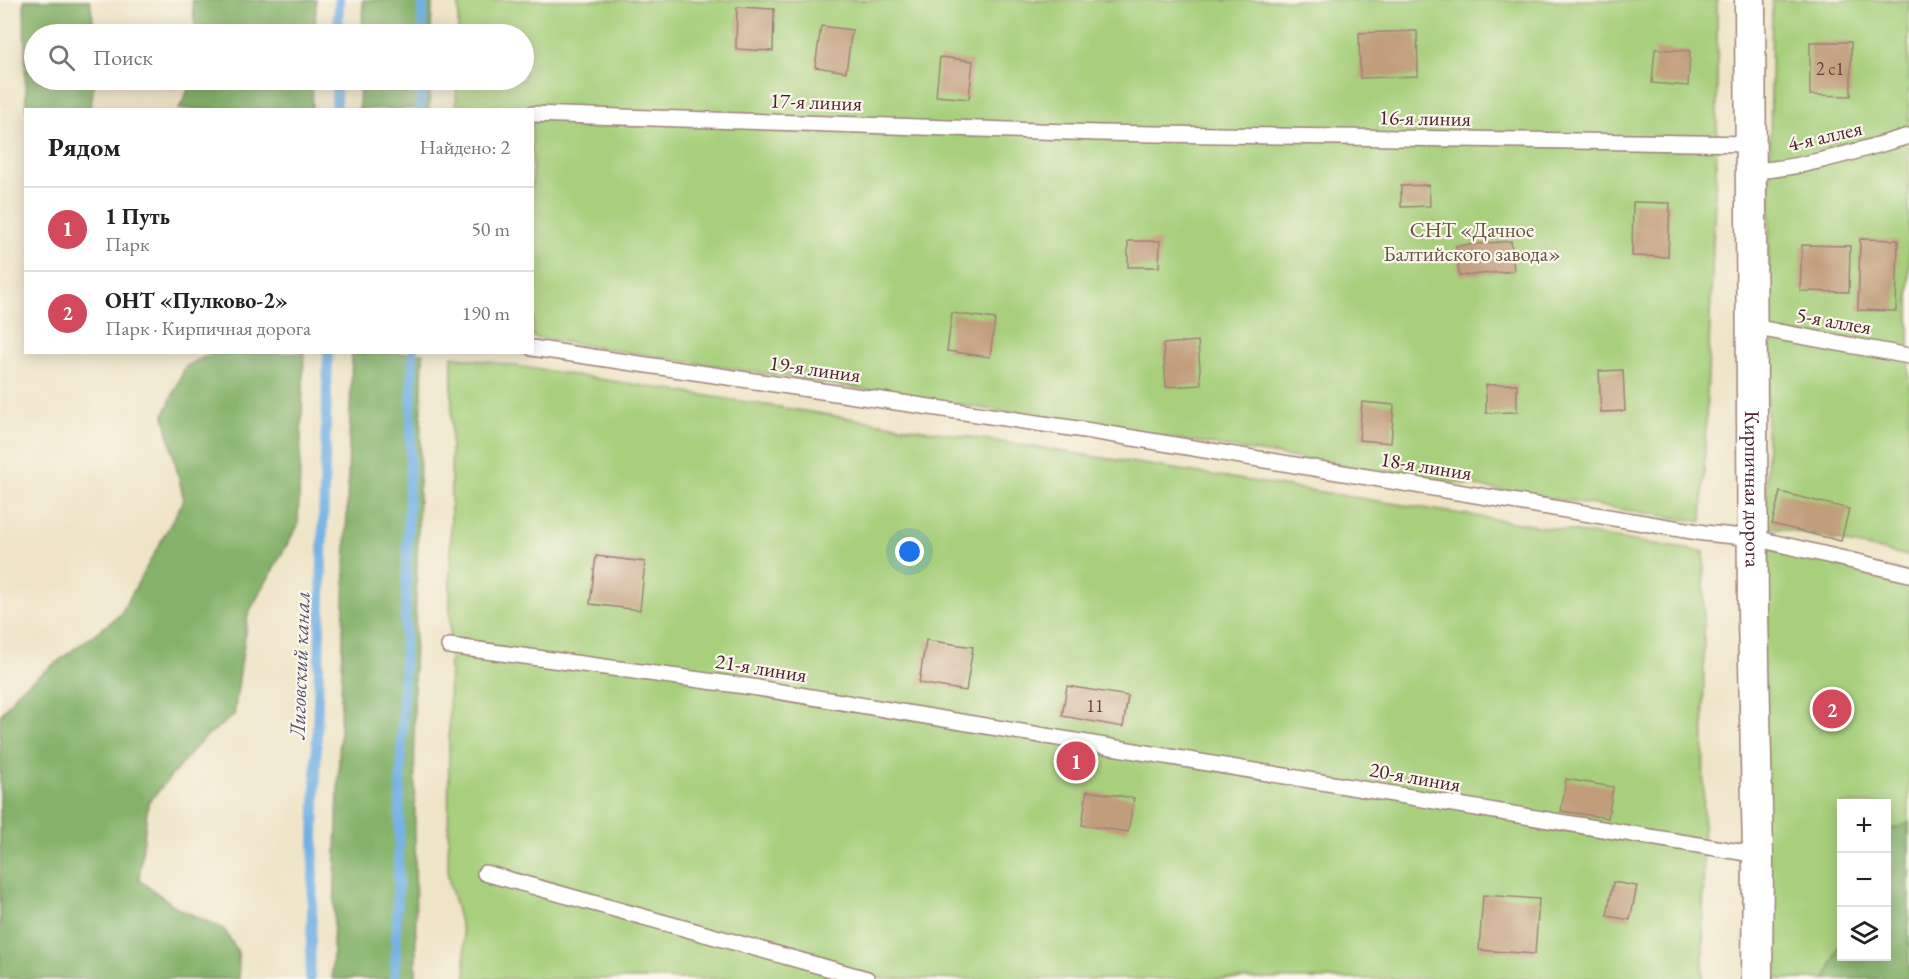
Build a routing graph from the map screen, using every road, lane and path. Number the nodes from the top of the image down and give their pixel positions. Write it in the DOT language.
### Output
graph roads {
  1 [pos="1750,0"];
  2 [pos="534,114"];
  3 [pos="1098,133"];
  4 [pos="1909,136"];
  5 [pos="1751,158"];
  6 [pos="1752,327"];
  7 [pos="534,348"];
  8 [pos="1909,356"];
  9 [pos="1091,431"];
  10 [pos="1754,538"];
  11 [pos="1909,574"];
  12 [pos="449,646"];
  13 [pos="1066,739"];
  14 [pos="1758,855"];
  15 [pos="485,873"];
  16 [pos="867,979"];
  17 [pos="1756,979"];
  1 -- 5 [label="street, Кирпичная дорога"];
  2 -- 3 [label="lane, 17-я линия"];
  3 -- 5 [label="lane, 16-я линия"];
  4 -- 5 [label="lane, 4-я аллея"];
  5 -- 6 [label="street, Кирпичная дорога"];
  6 -- 8 [label="lane, 5-я аллея"];
  6 -- 10 [label="street, Кирпичная дорога"];
  7 -- 9 [label="lane, 19-я линия"];
  9 -- 10 [label="lane, 18-я линия"];
  10 -- 11 [label="lane, 18-я линия"];
  10 -- 14 [label="street, Кирпичная дорога"];
  12 -- 13 [label="lane, 21-я линия"];
  13 -- 14 [label="lane, 20-я линия"];
  14 -- 17 [label="street, Кирпичная дорога"];
  15 -- 16 [label="lane"];
}
